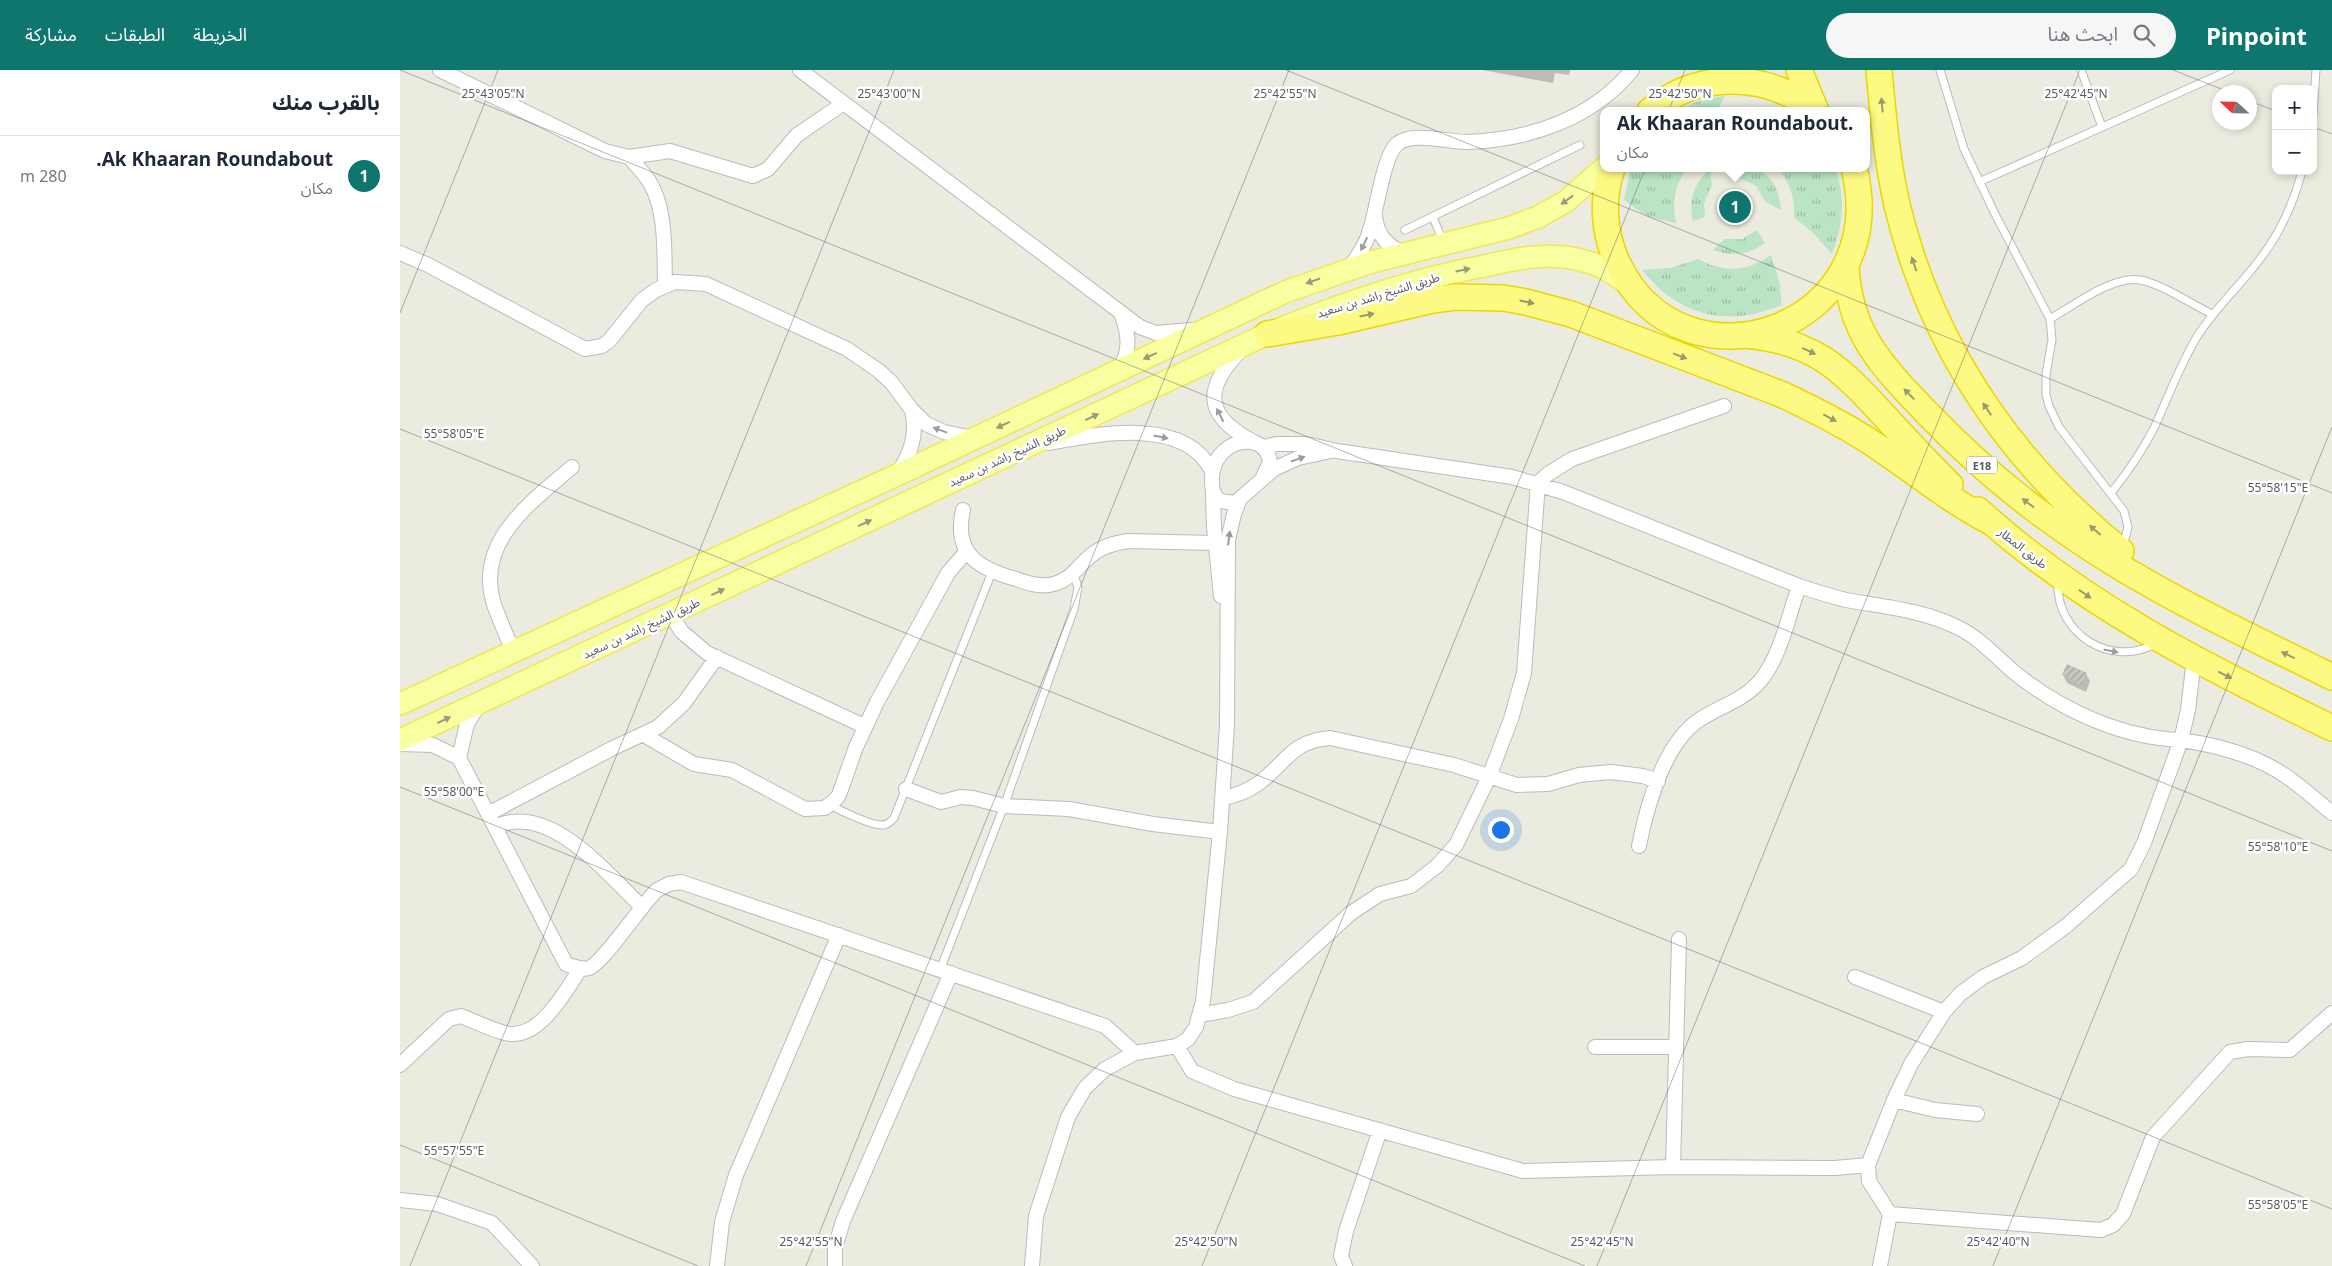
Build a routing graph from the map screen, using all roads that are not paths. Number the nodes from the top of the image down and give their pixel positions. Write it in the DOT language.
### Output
graph roads {
  1 [pos="440,70"];
  2 [pos="800,70"];
  3 [pos="1632,70"];
  4 [pos="1799,70"];
  5 [pos="1879,70"];
  6 [pos="1940,70"];
  7 [pos="2081,70"];
  8 [pos="2230,70"];
  9 [pos="2316,70"];
  10 [pos="1710,77"];
  11 [pos="2315,85"];
  12 [pos="844,103"];
  13 [pos="1655,107"];
  14 [pos="1810,107"];
  15 [pos="1814,107"];
  16 [pos="2102,127"];
  17 [pos="1580,145"];
  18 [pos="629,157"];
  19 [pos="1600,171"];
  20 [pos="1611,172"];
  21 [pos="1855,172"];
  22 [pos="2301,175"];
  23 [pos="1979,182"];
  24 [pos="1374,215"];
  25 [pos="1433,217"];
  26 [pos="1405,230"];
  27 [pos="1444,244"];
  28 [pos="400,253"];
  29 [pos="1405,254"];
  30 [pos="1846,266"];
  31 [pos="1348,270"];
  32 [pos="665,286"];
  33 [pos="1631,286"];
  34 [pos="1121,313"];
  35 [pos="2212,314"];
  36 [pos="2050,319"];
  37 [pos="1206,329"];
  38 [pos="1745,335"];
  39 [pos="1257,339"];
  40 [pos="1118,370"];
  41 [pos="1724,406"];
  42 [pos="912,410"];
  43 [pos="974,438"];
  44 [pos="1260,445"];
  45 [pos="1026,447"];
  46 [pos="1337,451"];
  47 [pos="572,467"];
  48 [pos="1212,472"];
  49 [pos="897,475"];
  50 [pos="1263,477"];
  51 [pos="1538,484"];
  52 [pos="2111,492"];
  53 [pos="1213,493"];
  54 [pos="1239,501"];
  55 [pos="963,510"];
  56 [pos="1990,522"];
  57 [pos="1215,543"];
  58 [pos="967,551"];
  59 [pos="2120,551"];
  60 [pos="992,572"];
  61 [pos="1074,574"];
  62 [pos="2058,575"];
  63 [pos="1799,586"];
  64 [pos="2187,604"];
  65 [pos="670,614"];
  66 [pos="1226,621"];
  67 [pos="2160,641"];
  68 [pos="513,652"];
  69 [pos="717,657"];
  70 [pos="2194,659"];
  71 [pos="2332,676"];
  72 [pos="400,704"];
  73 [pos="479,704"];
  74 [pos="864,726"];
  75 [pos="2332,728"];
  76 [pos="644,735"];
  77 [pos="400,740"];
  78 [pos="2181,740"];
  79 [pos="400,744"];
  80 [pos="459,758"];
  81 [pos="1489,777"];
  82 [pos="1658,780"];
  83 [pos="906,789"];
  84 [pos="1222,798"];
  85 [pos="830,805"];
  86 [pos="1004,806"];
  87 [pos="2332,813"];
  88 [pos="488,814"];
  89 [pos="495,827"];
  90 [pos="1220,832"];
  91 [pos="1639,846"];
  92 [pos="642,906"];
  93 [pos="839,935"];
  94 [pos="1679,938"];
  95 [pos="580,969"];
  96 [pos="946,972"];
  97 [pos="1855,976"];
  98 [pos="1944,1012"];
  99 [pos="2332,1013"];
  100 [pos="1200,1014"];
  101 [pos="1177,1046"];
  102 [pos="1595,1047"];
  103 [pos="1676,1047"];
  104 [pos="1135,1053"];
  105 [pos="400,1065"];
  106 [pos="1894,1100"];
  107 [pos="1977,1114"];
  108 [pos="1380,1130"];
  109 [pos="1868,1164"];
  110 [pos="1673,1167"];
  111 [pos="400,1200"];
  112 [pos="1890,1214"];
  113 [pos="532,1266"];
  114 [pos="716,1266"];
  115 [pos="835,1266"];
  116 [pos="1032,1266"];
  117 [pos="1345,1266"];
  118 [pos="1880,1266"];
  1 -- 18 [label="street"];
  2 -- 12 [label="street"];
  3 -- 24 [label="street"];
  4 -- 15 [label="highway"];
  59 -- 5 [label="highway, one-way"];
  6 -- 23 [label="lane"];
  7 -- 16 [label="lane"];
  8 -- 16 [label="lane"];
  9 -- 11 [label="lane"];
  10 -- 13 [label="highway"];
  10 -- 14 [label="highway"];
  12 -- 18 [label="street"];
  12 -- 34 [label="street"];
  16 -- 23 [label="lane"];
  17 -- 25 [label="lane"];
  18 -- 32 [label="street"];
  19 -- 27 [label="main road, one-way"];
  20 -- 33 [label="highway"];
  21 -- 30 [label="highway"];
  22 -- 35 [label="lane"];
  23 -- 36 [label="lane"];
  24 -- 29 [label="street"];
  24 -- 31 [label="street, one-way"];
  25 -- 26 [label="lane"];
  25 -- 27 [label="lane"];
  27 -- 29 [label="main road"];
  28 -- 32 [label="street"];
  29 -- 31 [label="main road"];
  30 -- 38 [label="highway"];
  64 -- 30 [label="highway, E18, one-way"];
  31 -- 37 [label="main road, one-way"];
  32 -- 42 [label="street"];
  33 -- 38 [label="highway"];
  39 -- 33 [label="main road, طريق الشيخ راشد بن سعيد, one-way"];
  34 -- 37 [label="street"];
  34 -- 40 [label="street"];
  35 -- 36 [label="lane"];
  35 -- 52 [label="lane"];
  36 -- 52 [label="lane"];
  37 -- 40 [label="main road, one-way"];
  38 -- 56 [label="highway, طريق المطار, one-way"];
  44 -- 39 [label="street, one-way"];
  45 -- 39 [label="main road, طريق الشيخ راشد بن سعيد, one-way"];
  39 -- 56 [label="highway, one-way"];
  40 -- 43 [label="main road, one-way"];
  41 -- 51 [label="street"];
  43 -- 42 [label="street, one-way"];
  42 -- 49 [label="street"];
  43 -- 49 [label="main road"];
  44 -- 46 [label="street"];
  44 -- 48 [label="street"];
  44 -- 50 [label="street"];
  45 -- 48 [label="street, one-way"];
  65 -- 45 [label="main road, طريق الشيخ راشد بن سعيد, one-way"];
  50 -- 46 [label="street, one-way"];
  46 -- 51 [label="street"];
  47 -- 68 [label="street"];
  48 -- 53 [label="street"];
  49 -- 68 [label="main road"];
  50 -- 54 [label="street"];
  51 -- 63 [label="street"];
  51 -- 81 [label="street"];
  52 -- 59 [label="lane"];
  53 -- 54 [label="street"];
  53 -- 57 [label="street"];
  66 -- 54 [label="street, one-way"];
  55 -- 58 [label="street"];
  56 -- 62 [label="highway, طريق المطار"];
  57 -- 61 [label="street"];
  57 -- 66 [label="street"];
  58 -- 60 [label="street"];
  58 -- 74 [label="street"];
  59 -- 64 [label="highway"];
  60 -- 61 [label="street"];
  60 -- 83 [label="lane"];
  61 -- 86 [label="lane"];
  62 -- 67 [label="highway, طريق المطار, one-way"];
  62 -- 67 [label="lane, one-way"];
  63 -- 78 [label="street"];
  63 -- 82 [label="street"];
  71 -- 64 [label="highway, E18, one-way"];
  65 -- 69 [label="street"];
  65 -- 73 [label="main road, طريق الشيخ راشد بن سعيد"];
  66 -- 84 [label="street"];
  67 -- 70 [label="highway, طريق المطار"];
  68 -- 72 [label="main road"];
  69 -- 74 [label="street"];
  69 -- 76 [label="street"];
  70 -- 75 [label="highway, طريق المطار, one-way"];
  70 -- 78 [label="street"];
  77 -- 73 [label="main road, طريق الشيخ راشد بن سعيد, one-way"];
  73 -- 80 [label="street"];
  74 -- 85 [label="street"];
  76 -- 85 [label="street"];
  76 -- 88 [label="street"];
  78 -- 87 [label="street"];
  78 -- 98 [label="street"];
  79 -- 80 [label="street"];
  80 -- 88 [label="street"];
  81 -- 82 [label="street"];
  81 -- 84 [label="street"];
  81 -- 100 [label="street"];
  82 -- 91 [label="street"];
  83 -- 85 [label="lane"];
  83 -- 86 [label="street"];
  84 -- 90 [label="street"];
  86 -- 90 [label="street"];
  86 -- 96 [label="lane"];
  88 -- 89 [label="street"];
  89 -- 92 [label="street"];
  89 -- 95 [label="street"];
  90 -- 100 [label="street"];
  92 -- 93 [label="street"];
  92 -- 95 [label="street"];
  93 -- 96 [label="street"];
  93 -- 114 [label="street"];
  94 -- 103 [label="street"];
  95 -- 105 [label="street"];
  96 -- 104 [label="street"];
  96 -- 115 [label="street"];
  97 -- 98 [label="street"];
  98 -- 106 [label="street"];
  99 -- 112 [label="street"];
  100 -- 101 [label="street"];
  101 -- 104 [label="street"];
  101 -- 108 [label="street"];
  102 -- 103 [label="street"];
  103 -- 110 [label="street"];
  104 -- 116 [label="street"];
  106 -- 107 [label="street"];
  106 -- 109 [label="street"];
  108 -- 110 [label="street"];
  108 -- 117 [label="street"];
  109 -- 110 [label="street"];
  109 -- 112 [label="street"];
  111 -- 113 [label="street"];
  112 -- 118 [label="street"];
}
